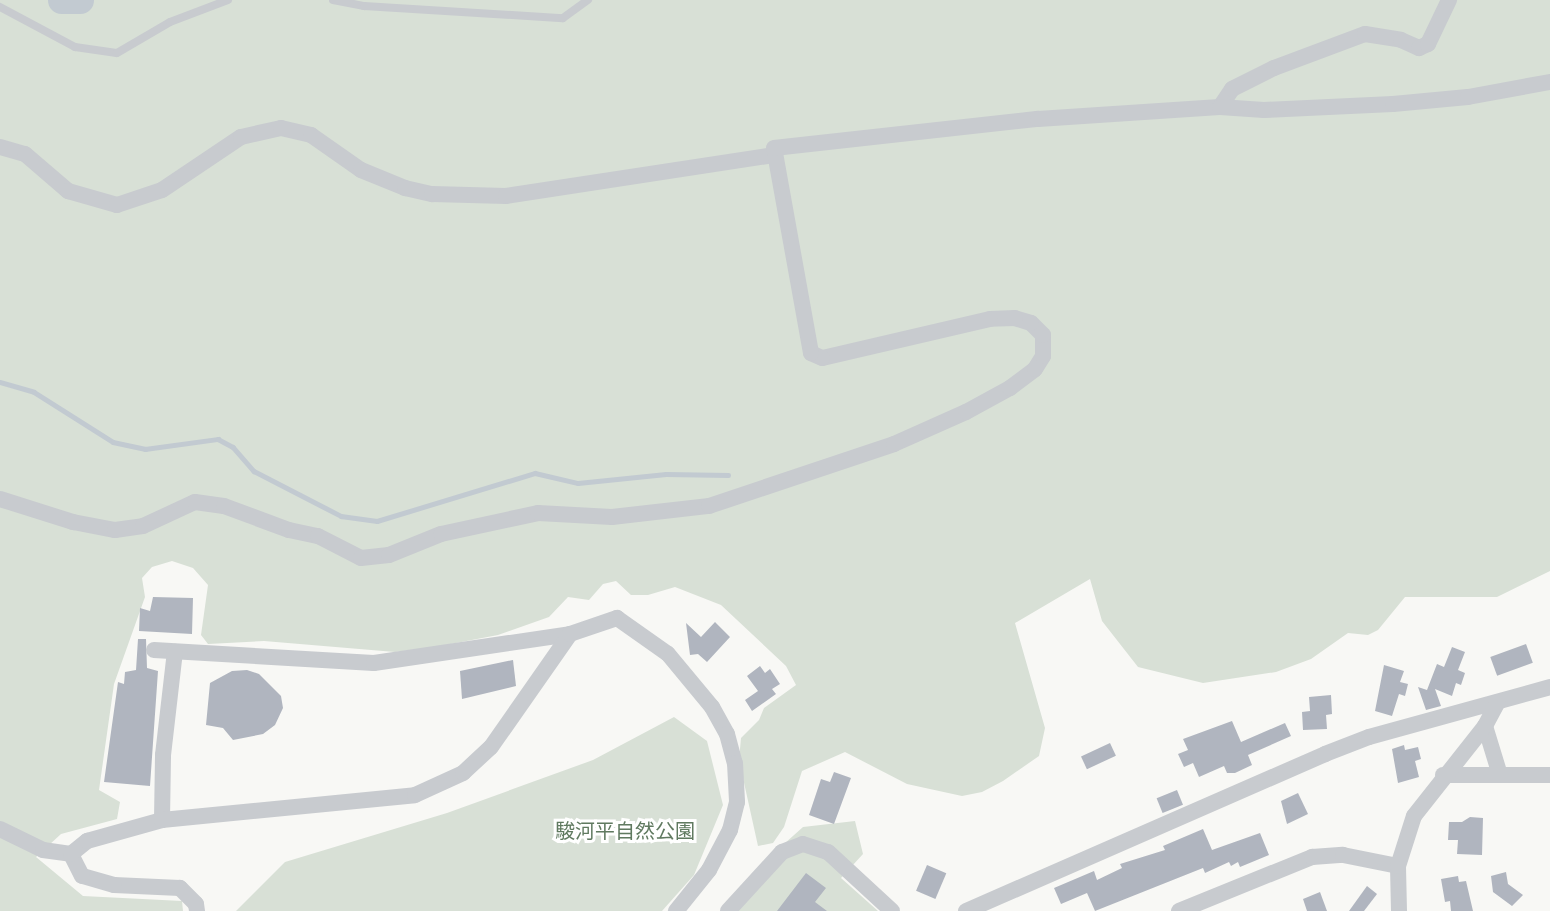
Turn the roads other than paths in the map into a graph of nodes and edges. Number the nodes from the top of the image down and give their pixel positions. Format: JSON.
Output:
{"nodes":[{"id":1,"x":228,"y":0,"type":"edge"},
{"id":2,"x":333,"y":0,"type":"edge"},
{"id":3,"x":588,"y":0,"type":"edge"},
{"id":4,"x":1449,"y":0,"type":"edge"},
{"id":5,"x":0,"y":7,"type":"edge"},
{"id":6,"x":1550,"y":82,"type":"edge"},
{"id":7,"x":1220,"y":107,"type":"junction"},
{"id":8,"x":0,"y":147,"type":"edge"},
{"id":9,"x":775,"y":155,"type":"junction"},
{"id":10,"x":0,"y":499,"type":"edge"},
{"id":11,"x":570,"y":634,"type":"junction"},
{"id":12,"x":154,"y":650,"type":"dead end"},
{"id":13,"x":174,"y":652,"type":"junction"},
{"id":14,"x":1550,"y":687,"type":"edge"},
{"id":15,"x":1498,"y":702,"type":"junction"},
{"id":16,"x":1485,"y":726,"type":"junction"},
{"id":17,"x":1443,"y":775,"type":"junction"},
{"id":18,"x":1500,"y":775,"type":"junction"},
{"id":19,"x":1550,"y":775,"type":"edge"},
{"id":20,"x":162,"y":820,"type":"junction"},
{"id":21,"x":0,"y":829,"type":"edge"},
{"id":22,"x":71,"y":854,"type":"junction"},
{"id":23,"x":1398,"y":866,"type":"junction"},
{"id":24,"x":197,"y":911,"type":"edge"},
{"id":25,"x":676,"y":911,"type":"edge"},
{"id":26,"x":728,"y":911,"type":"edge"},
{"id":27,"x":892,"y":911,"type":"edge"},
{"id":28,"x":966,"y":911,"type":"edge"},
{"id":29,"x":1179,"y":911,"type":"edge"},
{"id":30,"x":1399,"y":911,"type":"edge"}],
"edges":[{"from":1,"to":5,"type":"lane"},
{"from":2,"to":3,"type":"lane"},
{"from":4,"to":7,"type":"street"},
{"from":6,"to":7,"type":"street"},
{"from":7,"to":9,"type":"street"},
{"from":8,"to":9,"type":"street"},
{"from":9,"to":10,"type":"street"},
{"from":11,"to":13,"type":"street"},
{"from":11,"to":20,"type":"street"},
{"from":11,"to":25,"type":"street"},
{"from":12,"to":13,"type":"street"},
{"from":13,"to":20,"type":"street"},
{"from":14,"to":15,"type":"street"},
{"from":15,"to":16,"type":"street"},
{"from":15,"to":28,"type":"street"},
{"from":16,"to":17,"type":"street"},
{"from":16,"to":18,"type":"street"},
{"from":17,"to":18,"type":"street"},
{"from":17,"to":23,"type":"street"},
{"from":18,"to":19,"type":"street"},
{"from":20,"to":22,"type":"street"},
{"from":21,"to":22,"type":"street"},
{"from":22,"to":24,"type":"street"},
{"from":23,"to":29,"type":"street"},
{"from":23,"to":30,"type":"street"},
{"from":26,"to":27,"type":"street"}]}
